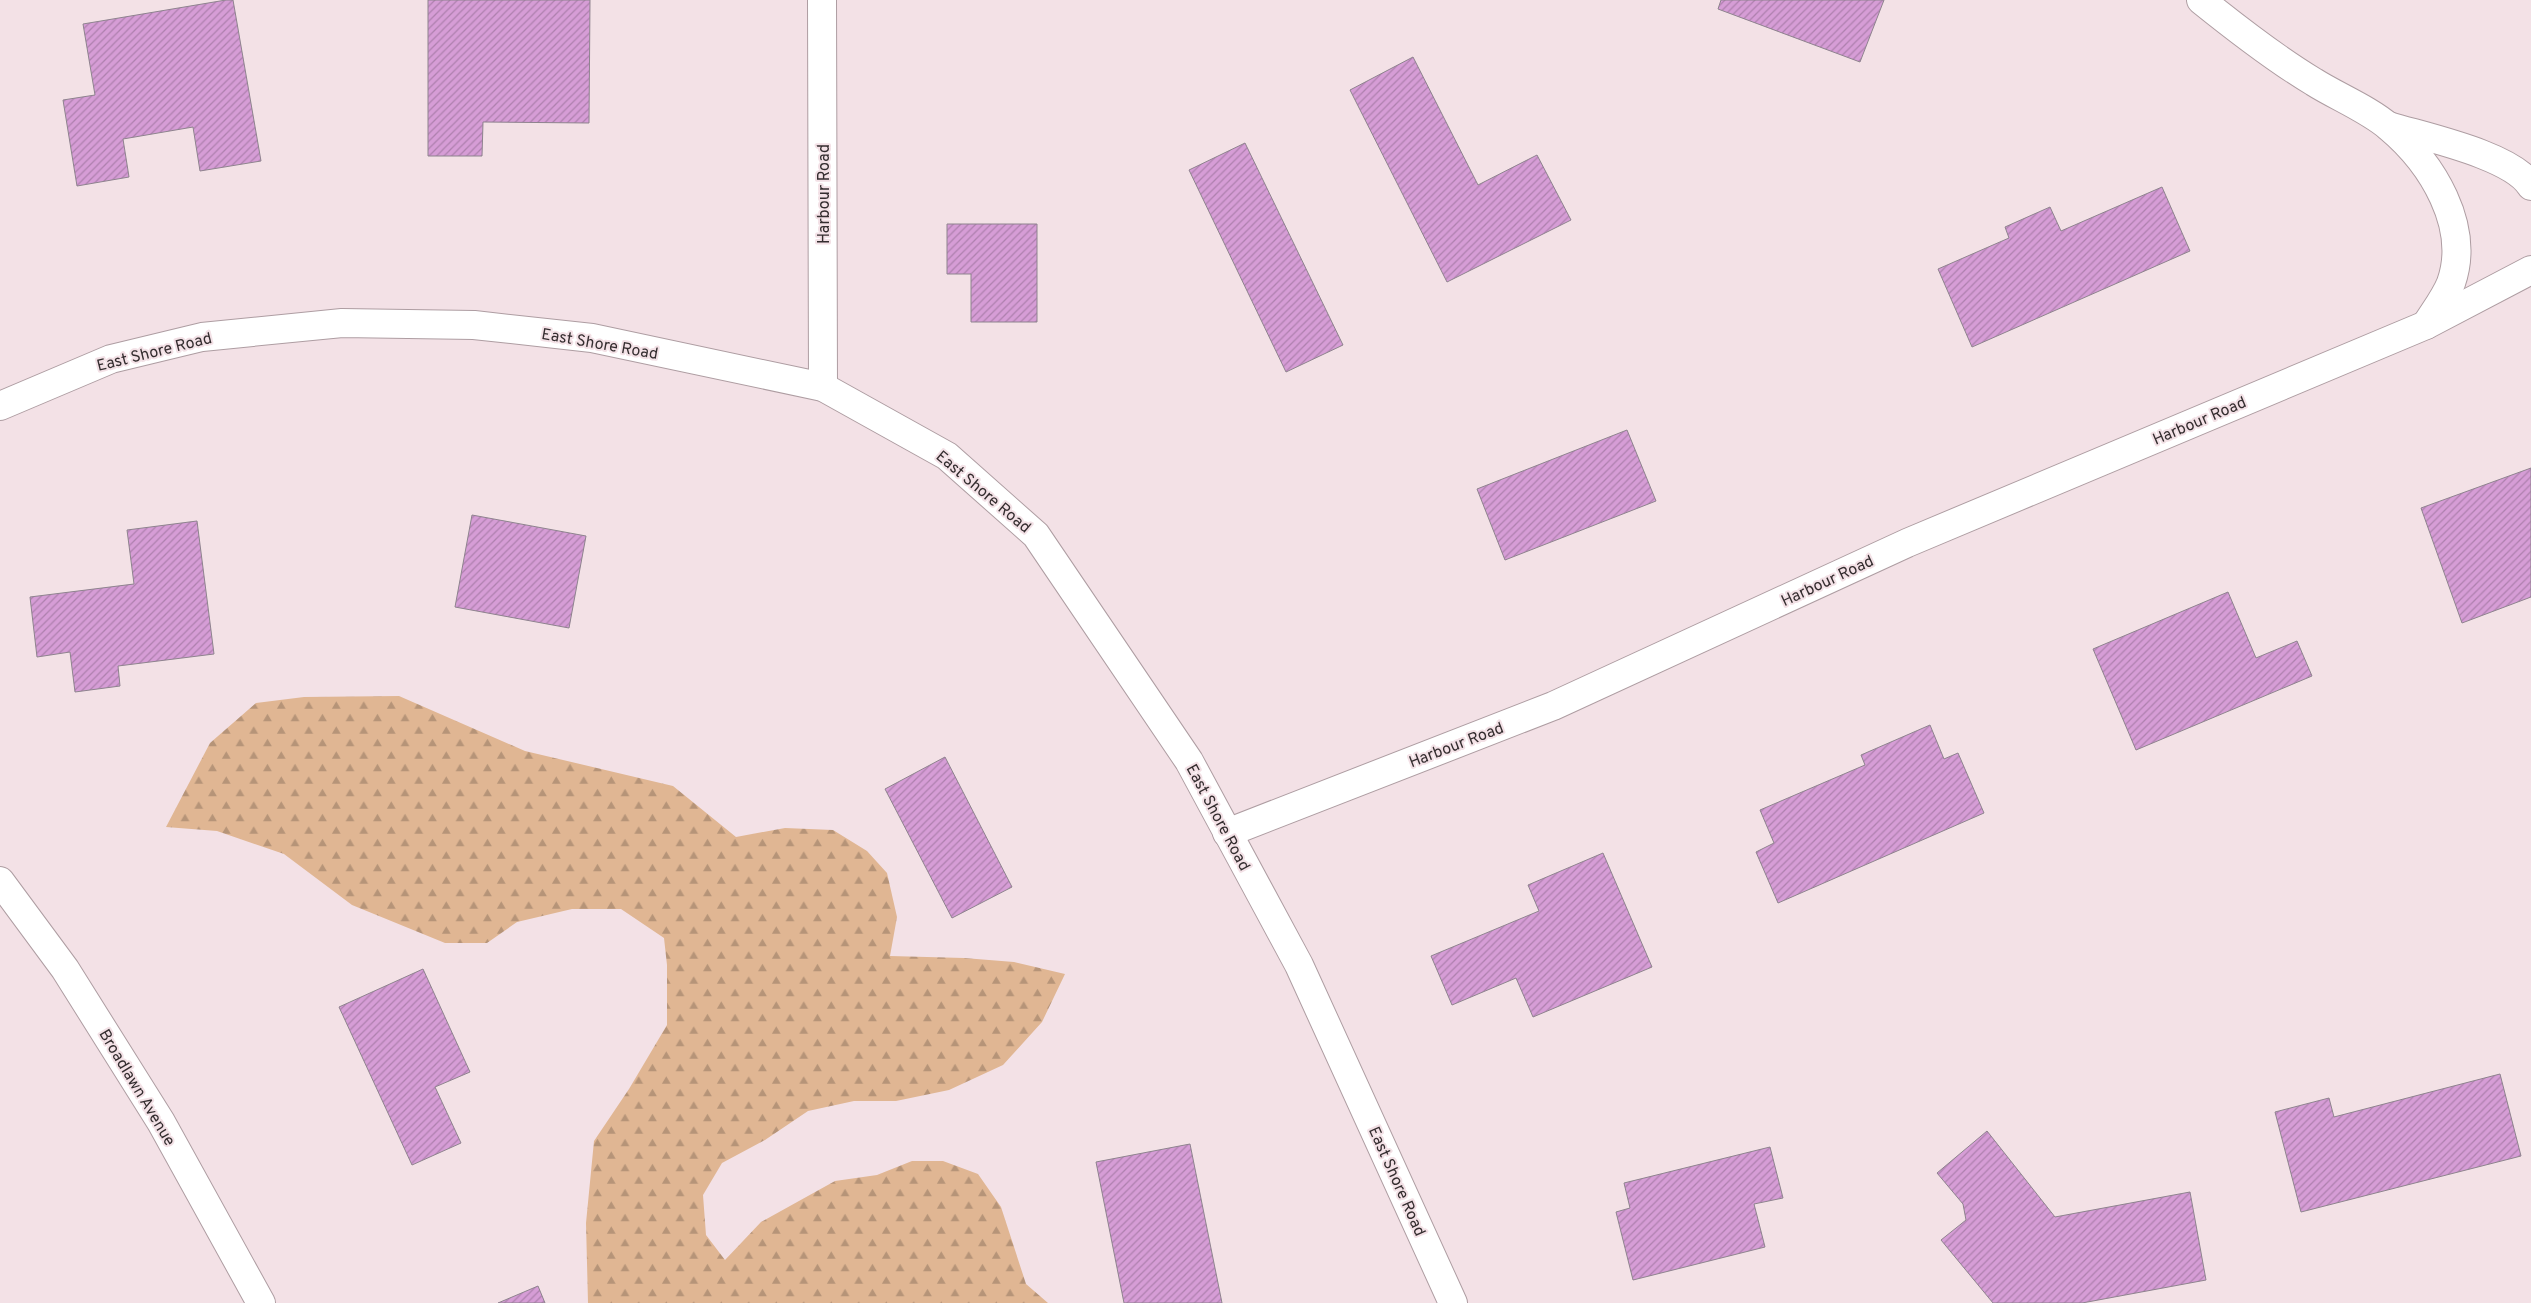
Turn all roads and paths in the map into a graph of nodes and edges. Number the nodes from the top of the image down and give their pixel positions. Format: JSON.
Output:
{"nodes":[{"id":1,"x":822,"y":0,"type":"edge"},
{"id":2,"x":2200,"y":0,"type":"edge"},
{"id":3,"x":2389,"y":126,"type":"junction"},
{"id":4,"x":2531,"y":186,"type":"edge"},
{"id":5,"x":2531,"y":270,"type":"edge"},
{"id":6,"x":2426,"y":325,"type":"junction"},
{"id":7,"x":823,"y":387,"type":"junction"},
{"id":8,"x":0,"y":406,"type":"edge"},
{"id":9,"x":1227,"y":833,"type":"junction"},
{"id":10,"x":0,"y":881,"type":"edge"},
{"id":11,"x":261,"y":1303,"type":"edge"},
{"id":12,"x":1453,"y":1303,"type":"edge"}],
"edges":[{"from":1,"to":7,"type":"street","name":"Harbour Road"},
{"from":2,"to":3,"type":"street"},
{"from":3,"to":4,"type":"street"},
{"from":3,"to":6,"type":"street"},
{"from":5,"to":6,"type":"street","name":"Harbour Road"},
{"from":6,"to":9,"type":"street","name":"Harbour Road"},
{"from":7,"to":8,"type":"street","name":"East Shore Road"},
{"from":7,"to":9,"type":"street","name":"East Shore Road"},
{"from":9,"to":12,"type":"street","name":"East Shore Road"},
{"from":10,"to":11,"type":"street","name":"Broadlawn Avenue"}]}
